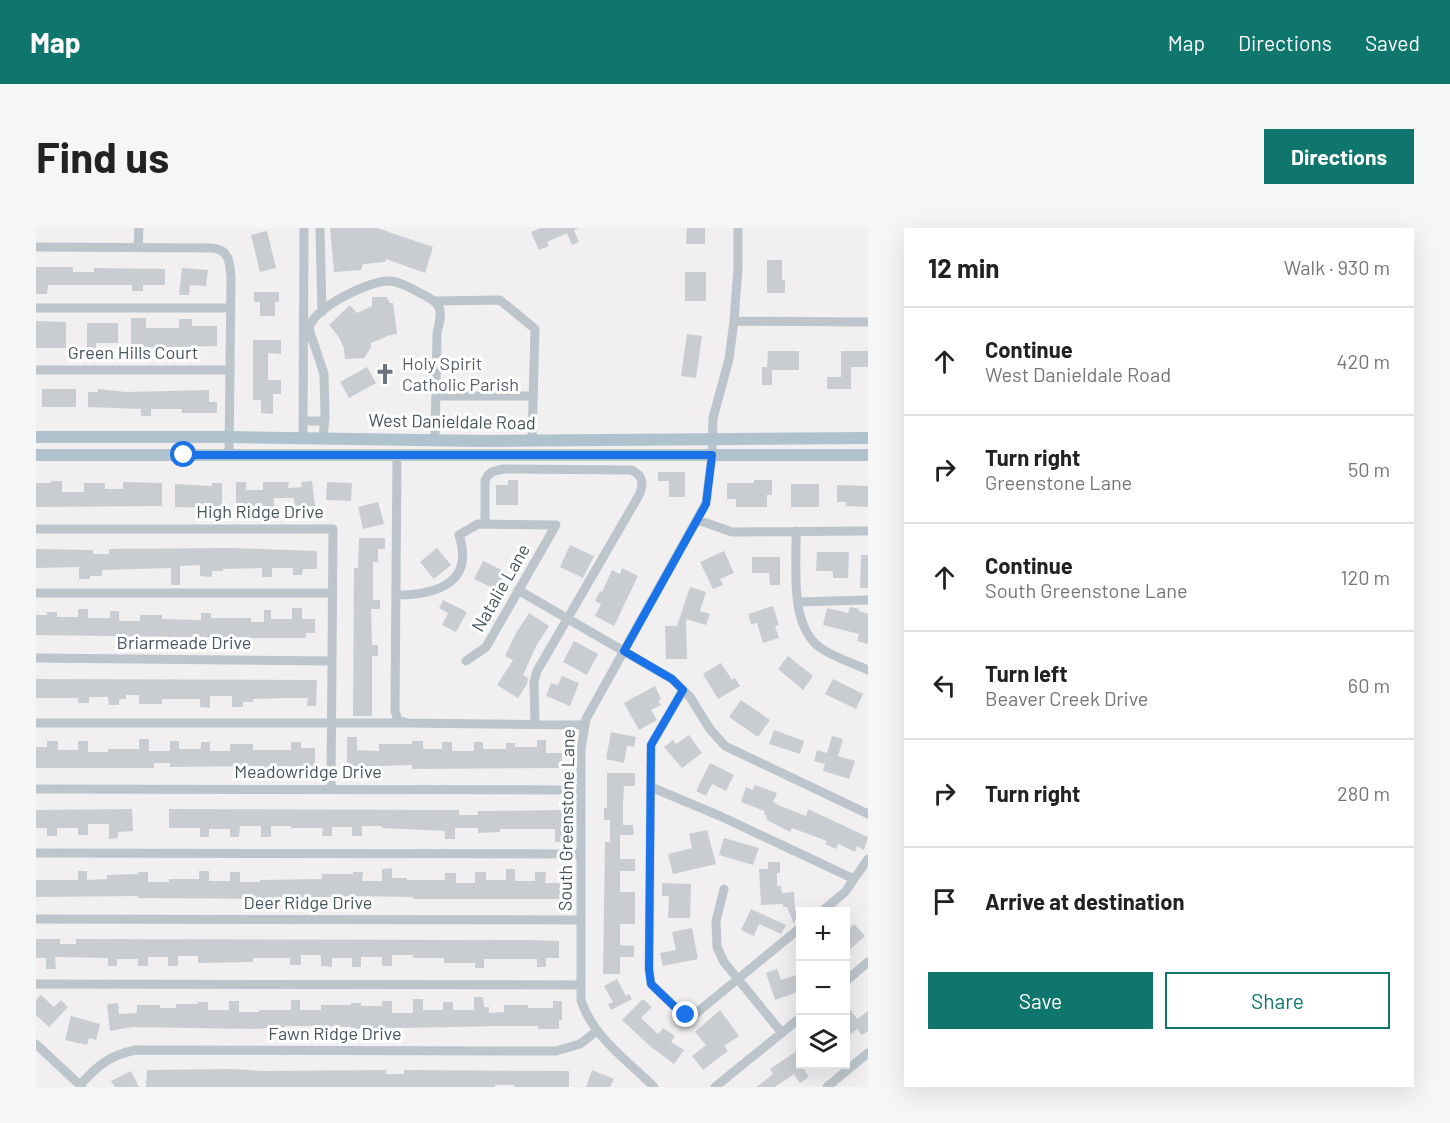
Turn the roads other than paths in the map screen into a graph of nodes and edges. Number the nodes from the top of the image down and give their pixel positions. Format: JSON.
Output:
{"nodes":[{"id":1,"x":139,"y":228,"type":"edge"},
{"id":2,"x":304,"y":228,"type":"edge"},
{"id":3,"x":320,"y":228,"type":"edge"},
{"id":4,"x":738,"y":228,"type":"edge"},
{"id":5,"x":36,"y":247,"type":"edge"},
{"id":6,"x":138,"y":247,"type":"junction"},
{"id":7,"x":436,"y":301,"type":"junction"},
{"id":8,"x":36,"y":308,"type":"edge"},
{"id":9,"x":231,"y":309,"type":"junction"},
{"id":10,"x":322,"y":312,"type":"junction"},
{"id":11,"x":734,"y":321,"type":"junction"},
{"id":12,"x":868,"y":322,"type":"edge"},
{"id":13,"x":306,"y":330,"type":"junction"},
{"id":14,"x":36,"y":370,"type":"edge"},
{"id":15,"x":230,"y":370,"type":"junction"},
{"id":16,"x":436,"y":396,"type":"junction"},
{"id":17,"x":532,"y":396,"type":"junction"},
{"id":18,"x":303,"y":421,"type":"junction"},
{"id":19,"x":325,"y":421,"type":"junction"},
{"id":20,"x":36,"y":437,"type":"edge"},
{"id":21,"x":229,"y":437,"type":"junction"},
{"id":22,"x":303,"y":438,"type":"junction"},
{"id":23,"x":323,"y":438,"type":"junction"},
{"id":24,"x":868,"y":438,"type":"edge"},
{"id":25,"x":712,"y":439,"type":"junction"},
{"id":26,"x":430,"y":440,"type":"junction"},
{"id":27,"x":532,"y":441,"type":"junction"},
{"id":28,"x":36,"y":455,"type":"edge"},
{"id":29,"x":229,"y":455,"type":"junction"},
{"id":30,"x":322,"y":455,"type":"junction"},
{"id":31,"x":397,"y":455,"type":"junction"},
{"id":32,"x":425,"y":455,"type":"junction"},
{"id":33,"x":532,"y":455,"type":"junction"},
{"id":34,"x":712,"y":455,"type":"junction"},
{"id":35,"x":868,"y":455,"type":"edge"},
{"id":36,"x":698,"y":520,"type":"junction"},
{"id":37,"x":485,"y":525,"type":"junction"},
{"id":38,"x":36,"y":529,"type":"edge"},
{"id":39,"x":796,"y":531,"type":"junction"},
{"id":40,"x":868,"y":531,"type":"edge"},
{"id":41,"x":519,"y":590,"type":"junction"},
{"id":42,"x":36,"y":593,"type":"edge"},
{"id":43,"x":332,"y":593,"type":"junction"},
{"id":44,"x":396,"y":595,"type":"junction"},
{"id":45,"x":868,"y":600,"type":"edge"},
{"id":46,"x":798,"y":602,"type":"junction"},
{"id":47,"x":568,"y":619,"type":"junction"},
{"id":48,"x":624,"y":651,"type":"junction"},
{"id":49,"x":36,"y":658,"type":"edge"},
{"id":50,"x":331,"y":661,"type":"junction"},
{"id":51,"x":466,"y":661,"type":"dead end"},
{"id":52,"x":868,"y":670,"type":"edge"},
{"id":53,"x":683,"y":690,"type":"junction"},
{"id":54,"x":36,"y":723,"type":"edge"},
{"id":55,"x":407,"y":723,"type":"junction"},
{"id":56,"x":331,"y":724,"type":"junction"},
{"id":57,"x":535,"y":724,"type":"junction"},
{"id":58,"x":585,"y":725,"type":"junction"},
{"id":59,"x":651,"y":787,"type":"junction"},
{"id":60,"x":36,"y":789,"type":"edge"},
{"id":61,"x":331,"y":789,"type":"junction"},
{"id":62,"x":581,"y":790,"type":"junction"},
{"id":63,"x":868,"y":814,"type":"edge"},
{"id":64,"x":36,"y":853,"type":"edge"},
{"id":65,"x":581,"y":854,"type":"junction"},
{"id":66,"x":868,"y":859,"type":"edge"},
{"id":67,"x":854,"y":879,"type":"junction"},
{"id":68,"x":724,"y":890,"type":"dead end"},
{"id":69,"x":827,"y":907,"type":"edge"},
{"id":70,"x":36,"y":919,"type":"edge"},
{"id":71,"x":580,"y":920,"type":"junction"},
{"id":72,"x":796,"y":932,"type":"edge"},
{"id":73,"x":868,"y":962,"type":"edge"},
{"id":74,"x":850,"y":978,"type":"edge"},
{"id":75,"x":738,"y":979,"type":"junction"},
{"id":76,"x":36,"y":984,"type":"edge"},
{"id":77,"x":581,"y":985,"type":"junction"},
{"id":78,"x":796,"y":1022,"type":"edge"},
{"id":79,"x":597,"y":1031,"type":"junction"},
{"id":80,"x":782,"y":1033,"type":"junction"},
{"id":81,"x":36,"y":1044,"type":"edge"},
{"id":82,"x":868,"y":1053,"type":"edge"},
{"id":83,"x":81,"y":1086,"type":"edge"},
{"id":84,"x":654,"y":1087,"type":"edge"},
{"id":85,"x":715,"y":1087,"type":"edge"},
{"id":86,"x":827,"y":1087,"type":"edge"}],
"edges":[{"from":1,"to":6,"type":"street"},
{"from":2,"to":13,"type":"street"},
{"from":3,"to":10,"type":"street"},
{"from":4,"to":11,"type":"street"},
{"from":5,"to":6,"type":"street"},
{"from":6,"to":9,"type":"street"},
{"from":7,"to":10,"type":"street"},
{"from":7,"to":16,"type":"street"},
{"from":7,"to":17,"type":"street"},
{"from":8,"to":9,"type":"street"},
{"from":9,"to":15,"type":"street"},
{"from":10,"to":13,"type":"street"},
{"from":11,"to":12,"type":"street"},
{"from":11,"to":25,"type":"street"},
{"from":13,"to":18,"type":"street"},
{"from":13,"to":19,"type":"street"},
{"from":14,"to":15,"type":"street","name":"Green Hills Court"},
{"from":15,"to":21,"type":"street"},
{"from":16,"to":17,"type":"street"},
{"from":16,"to":26,"type":"street"},
{"from":17,"to":27,"type":"street"},
{"from":18,"to":19,"type":"street"},
{"from":18,"to":22,"type":"street"},
{"from":19,"to":23,"type":"street"},
{"from":20,"to":21,"type":"main road","name":"West Danieldale Road"},
{"from":21,"to":22,"type":"main road","name":"West Danieldale Road"},
{"from":21,"to":29,"type":"street"},
{"from":22,"to":23,"type":"main road","name":"West Danieldale Road"},
{"from":23,"to":26,"type":"main road","name":"West Danieldale Road"},
{"from":23,"to":30,"type":"main road"},
{"from":24,"to":25,"type":"main road","name":"West Danieldale Road"},
{"from":25,"to":27,"type":"main road","name":"West Danieldale Road"},
{"from":25,"to":34,"type":"street","name":"South Greenstone Lane"},
{"from":26,"to":27,"type":"main road","name":"West Danieldale Road"},
{"from":26,"to":32,"type":"main road"},
{"from":27,"to":33,"type":"main road"},
{"from":28,"to":29,"type":"main road","name":"West Danieldale Road"},
{"from":29,"to":30,"type":"main road","name":"West Danieldale Road"},
{"from":30,"to":31,"type":"main road","name":"West Danieldale Road"},
{"from":31,"to":32,"type":"main road","name":"West Danieldale Road"},
{"from":31,"to":44,"type":"street"},
{"from":32,"to":33,"type":"main road","name":"West Danieldale Road"},
{"from":33,"to":34,"type":"main road","name":"West Danieldale Road"},
{"from":34,"to":35,"type":"main road","name":"West Danieldale Road"},
{"from":34,"to":36,"type":"street","name":"South Greenstone Lane"},
{"from":36,"to":39,"type":"street"},
{"from":36,"to":48,"type":"street","name":"South Greenstone Lane"},
{"from":37,"to":41,"type":"street","name":"Natalie Lane"},
{"from":37,"to":44,"type":"street"},
{"from":37,"to":47,"type":"street"},
{"from":38,"to":43,"type":"street","name":"High Ridge Drive"},
{"from":39,"to":40,"type":"street"},
{"from":39,"to":46,"type":"street"},
{"from":41,"to":47,"type":"street"},
{"from":41,"to":51,"type":"street","name":"Natalie Lane"},
{"from":42,"to":43,"type":"street"},
{"from":43,"to":50,"type":"street","name":"High Ridge Drive"},
{"from":44,"to":55,"type":"street"},
{"from":45,"to":46,"type":"street"},
{"from":46,"to":52,"type":"street"},
{"from":47,"to":48,"type":"street"},
{"from":47,"to":57,"type":"street"},
{"from":48,"to":53,"type":"street"},
{"from":48,"to":58,"type":"street","name":"South Greenstone Lane"},
{"from":49,"to":50,"type":"street","name":"Briarmeade Drive"},
{"from":50,"to":56,"type":"street","name":"High Ridge Drive"},
{"from":53,"to":59,"type":"street"},
{"from":53,"to":63,"type":"street"},
{"from":54,"to":56,"type":"street"},
{"from":55,"to":56,"type":"street"},
{"from":55,"to":57,"type":"street"},
{"from":56,"to":61,"type":"street","name":"High Ridge Drive"},
{"from":57,"to":58,"type":"street"},
{"from":58,"to":62,"type":"street","name":"South Greenstone Lane"},
{"from":59,"to":67,"type":"street"},
{"from":59,"to":75,"type":"street"},
{"from":60,"to":61,"type":"street","name":"Meadowridge Drive"},
{"from":61,"to":62,"type":"street","name":"Meadowridge Drive"},
{"from":62,"to":65,"type":"street","name":"South Greenstone Lane"},
{"from":64,"to":65,"type":"street"},
{"from":65,"to":71,"type":"street","name":"South Greenstone Lane"},
{"from":66,"to":67,"type":"street"},
{"from":67,"to":69,"type":"street"},
{"from":68,"to":75,"type":"street"},
{"from":70,"to":71,"type":"street","name":"Deer Ridge Drive"},
{"from":71,"to":77,"type":"street","name":"South Greenstone Lane"},
{"from":72,"to":75,"type":"street"},
{"from":73,"to":74,"type":"street"},
{"from":75,"to":80,"type":"street"},
{"from":76,"to":77,"type":"street"},
{"from":77,"to":79,"type":"street","name":"South Greenstone Lane"},
{"from":78,"to":80,"type":"street"},
{"from":79,"to":83,"type":"street","name":"Fawn Ridge Drive"},
{"from":79,"to":84,"type":"street","name":"South Greenstone Lane"},
{"from":80,"to":85,"type":"street"},
{"from":81,"to":83,"type":"street"},
{"from":82,"to":86,"type":"street"}]}
